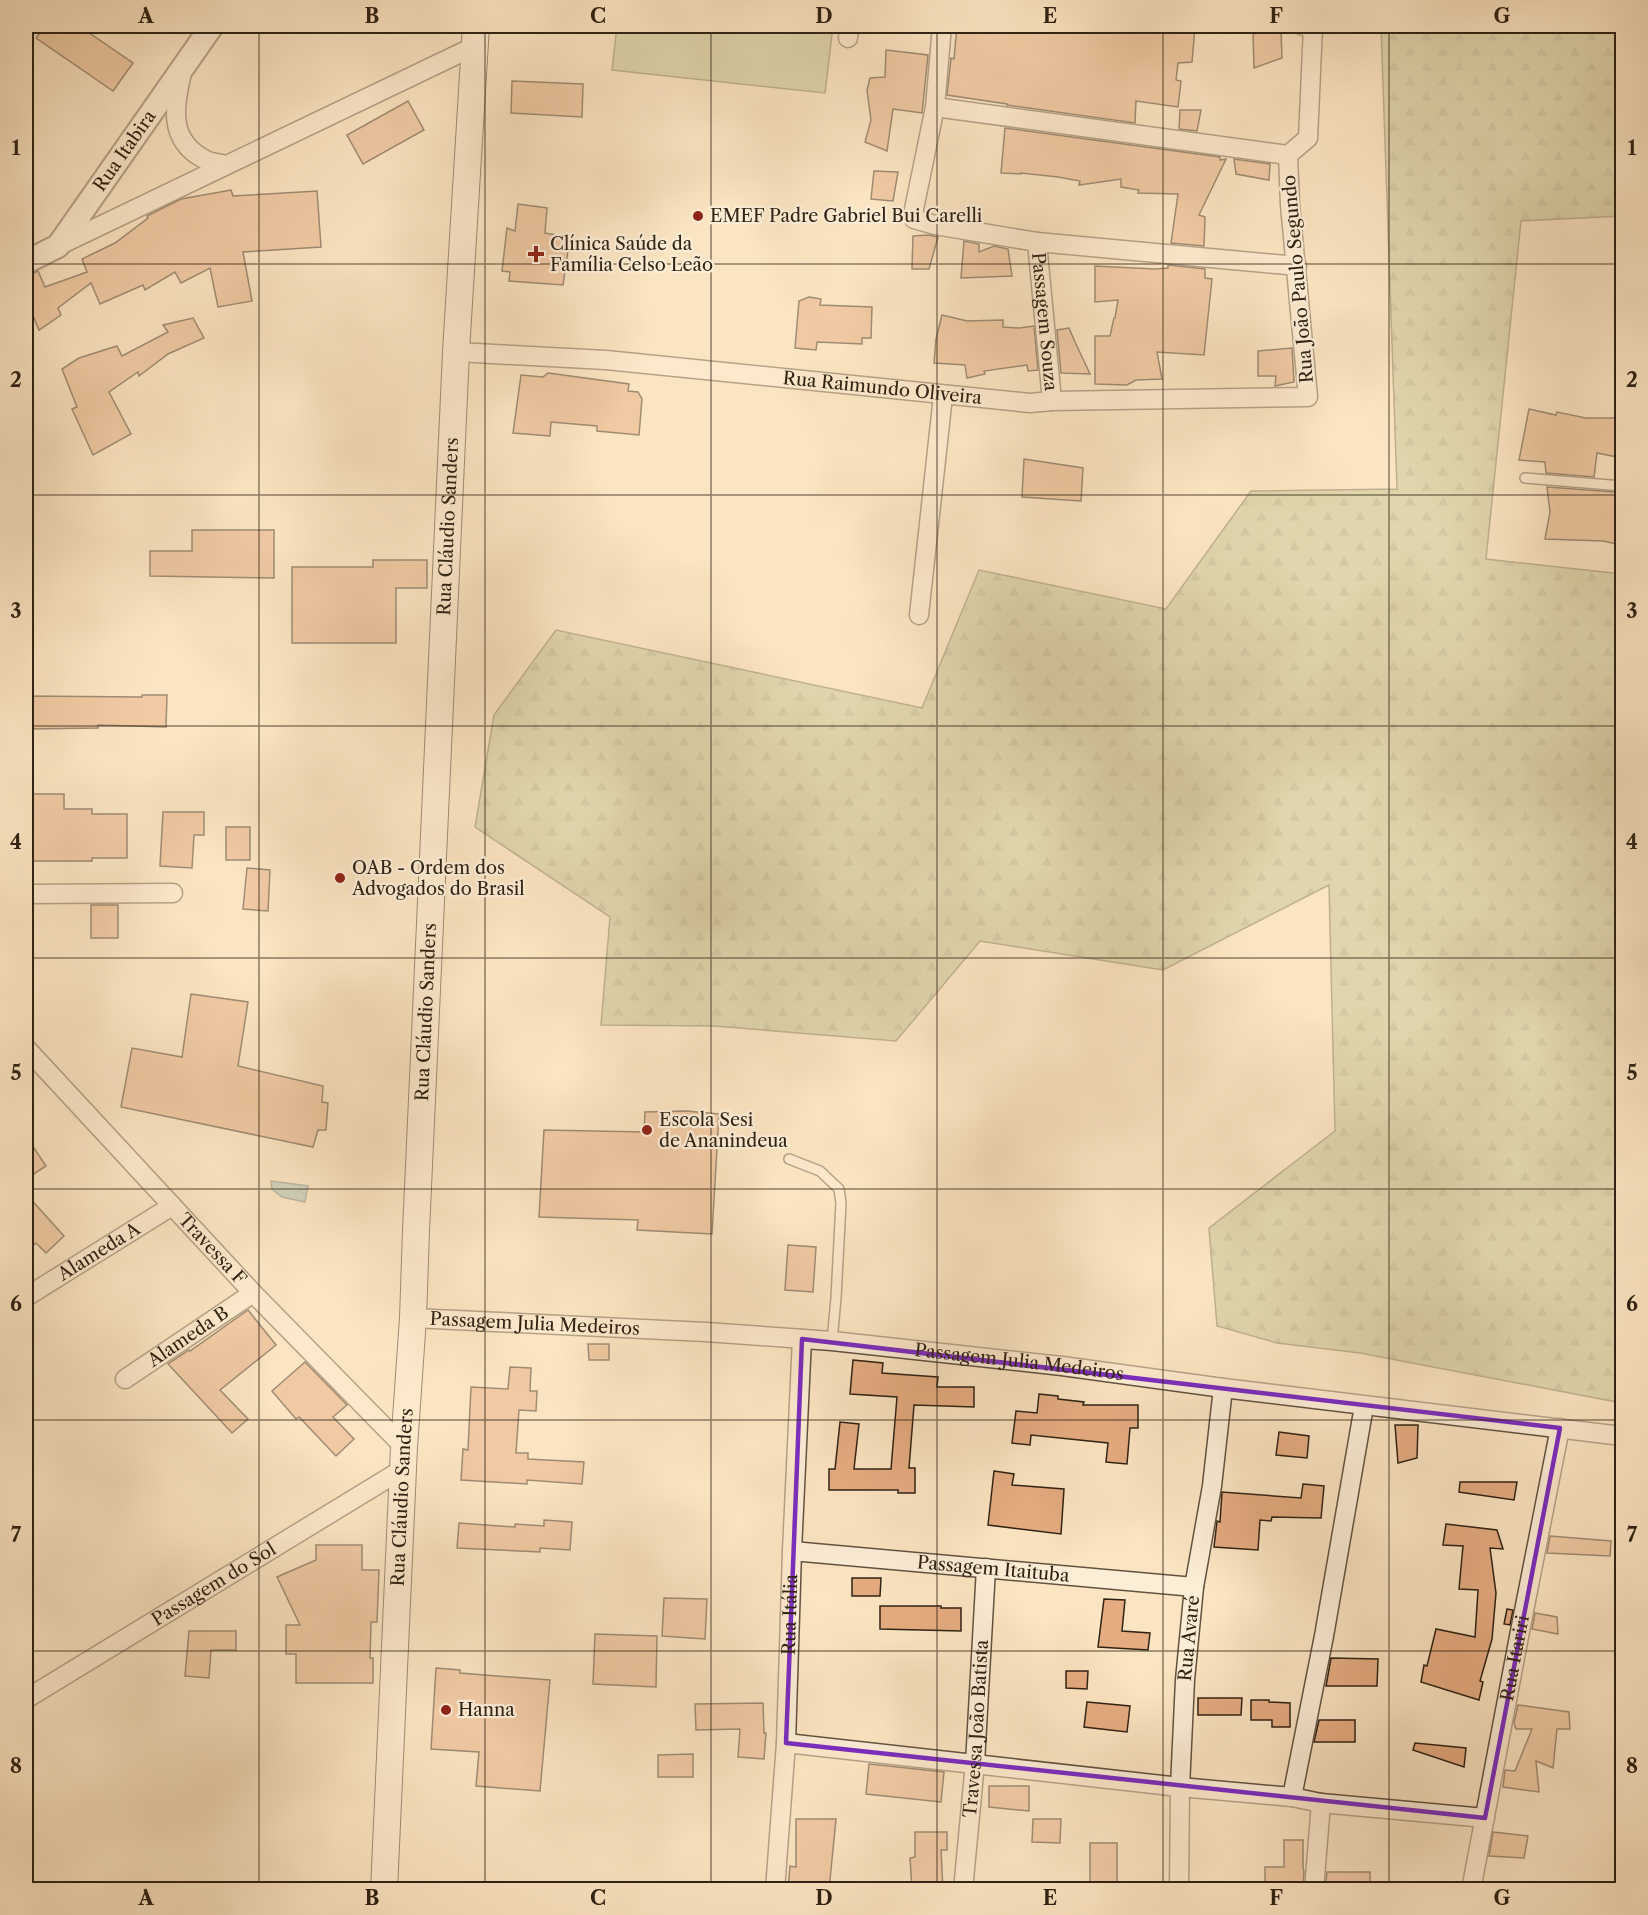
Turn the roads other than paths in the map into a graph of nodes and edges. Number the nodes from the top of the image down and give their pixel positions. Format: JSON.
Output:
{"nodes":[{"id":1,"x":212,"y":26,"type":"edge"},
{"id":2,"x":942,"y":26,"type":"edge"},
{"id":3,"x":1308,"y":26,"type":"edge"},
{"id":4,"x":476,"y":36,"type":"edge"},
{"id":5,"x":184,"y":65,"type":"junction"},
{"id":6,"x":935,"y":107,"type":"junction"},
{"id":7,"x":1288,"y":154,"type":"junction"},
{"id":8,"x":226,"y":165,"type":"junction"},
{"id":9,"x":1037,"y":242,"type":"junction"},
{"id":10,"x":58,"y":246,"type":"junction"},
{"id":11,"x":26,"y":262,"type":"edge"},
{"id":12,"x":1297,"y":266,"type":"junction"},
{"id":13,"x":456,"y":352,"type":"junction"},
{"id":14,"x":943,"y":396,"type":"junction"},
{"id":15,"x":1308,"y":397,"type":"joint"},
{"id":16,"x":1052,"y":401,"type":"junction"},
{"id":17,"x":1525,"y":478,"type":"dead end"},
{"id":18,"x":1623,"y":486,"type":"edge"},
{"id":19,"x":919,"y":615,"type":"dead end"},
{"id":20,"x":172,"y":893,"type":"dead end"},
{"id":21,"x":26,"y":894,"type":"edge"},
{"id":22,"x":26,"y":1048,"type":"edge"},
{"id":23,"x":789,"y":1159,"type":"dead end"},
{"id":24,"x":172,"y":1206,"type":"junction"},
{"id":25,"x":253,"y":1293,"type":"junction"},
{"id":26,"x":26,"y":1298,"type":"edge"},
{"id":27,"x":413,"y":1318,"type":"junction"},
{"id":28,"x":802,"y":1339,"type":"junction"},
{"id":29,"x":832,"y":1341,"type":"junction"},
{"id":30,"x":125,"y":1379,"type":"dead end"},
{"id":31,"x":1223,"y":1388,"type":"junction"},
{"id":32,"x":1364,"y":1406,"type":"junction"},
{"id":33,"x":1560,"y":1428,"type":"junction"},
{"id":34,"x":1623,"y":1436,"type":"edge"},
{"id":35,"x":404,"y":1458,"type":"junction"},
{"id":36,"x":792,"y":1551,"type":"junction"},
{"id":37,"x":986,"y":1568,"type":"junction"},
{"id":38,"x":1194,"y":1587,"type":"junction"},
{"id":39,"x":26,"y":1698,"type":"edge"},
{"id":40,"x":786,"y":1743,"type":"junction"},
{"id":41,"x":975,"y":1763,"type":"junction"},
{"id":42,"x":1180,"y":1787,"type":"junction"},
{"id":43,"x":1292,"y":1797,"type":"junction"},
{"id":44,"x":1321,"y":1803,"type":"junction"},
{"id":45,"x":1485,"y":1818,"type":"junction"},
{"id":46,"x":384,"y":1890,"type":"edge"},
{"id":47,"x":775,"y":1890,"type":"edge"},
{"id":48,"x":963,"y":1890,"type":"edge"},
{"id":49,"x":1179,"y":1890,"type":"edge"},
{"id":50,"x":1314,"y":1890,"type":"edge"},
{"id":51,"x":1471,"y":1890,"type":"edge"}],
"edges":[{"from":1,"to":5,"type":"street","name":"Rua Itabira"},
{"from":2,"to":6,"type":"street"},
{"from":3,"to":7,"type":"street","name":"Rua João Paulo Segundo"},
{"from":4,"to":8,"type":"street"},
{"from":4,"to":13,"type":"main road","name":"Rua Cláudio Sanders"},
{"from":5,"to":8,"type":"street"},
{"from":5,"to":10,"type":"street","name":"Rua Itabira"},
{"from":6,"to":7,"type":"street"},
{"from":6,"to":9,"type":"street"},
{"from":7,"to":12,"type":"street","name":"Rua João Paulo Segundo"},
{"from":8,"to":10,"type":"street"},
{"from":9,"to":12,"type":"street"},
{"from":9,"to":16,"type":"street","name":"Passagem Souza"},
{"from":10,"to":11,"type":"street","name":"Rua Itabira"},
{"from":12,"to":15,"type":"street","name":"Rua João Paulo Segundo"},
{"from":13,"to":14,"type":"street","name":"Rua Raimundo Oliveira"},
{"from":13,"to":27,"type":"main road","name":"Rua Cláudio Sanders"},
{"from":14,"to":16,"type":"street","name":"Rua Raimundo Oliveira"},
{"from":14,"to":19,"type":"street"},
{"from":15,"to":16,"type":"street","name":"Rua Raimundo Oliveira"},
{"from":17,"to":18,"type":"lane"},
{"from":20,"to":21,"type":"street"},
{"from":22,"to":24,"type":"street","name":"Travessa F"},
{"from":23,"to":29,"type":"lane"},
{"from":24,"to":25,"type":"street","name":"Travessa F"},
{"from":24,"to":26,"type":"street","name":"Alameda A"},
{"from":25,"to":30,"type":"street","name":"Alameda B"},
{"from":25,"to":35,"type":"street","name":"Travessa F"},
{"from":27,"to":28,"type":"street","name":"Passagem Julia Medeiros"},
{"from":27,"to":35,"type":"main road","name":"Rua Cláudio Sanders"},
{"from":28,"to":29,"type":"street","name":"Passagem Julia Medeiros"},
{"from":28,"to":36,"type":"street","name":"Rua Itália"},
{"from":29,"to":31,"type":"street","name":"Passagem Julia Medeiros"},
{"from":31,"to":32,"type":"street","name":"Passagem Julia Medeiros"},
{"from":31,"to":38,"type":"street","name":"Rua Avaré"},
{"from":32,"to":33,"type":"street","name":"Passagem Julia Medeiros"},
{"from":32,"to":43,"type":"street"},
{"from":33,"to":34,"type":"street","name":"Passagem Julia Medeiros"},
{"from":33,"to":45,"type":"street","name":"Rua Itariri"},
{"from":35,"to":39,"type":"street","name":"Passagem do Sol"},
{"from":35,"to":46,"type":"main road","name":"Rua Cláudio Sanders"},
{"from":36,"to":37,"type":"street","name":"Passagem Itaituba"},
{"from":36,"to":40,"type":"street","name":"Rua Itália"},
{"from":37,"to":38,"type":"street","name":"Passagem Itaituba"},
{"from":37,"to":41,"type":"street","name":"Travessa João Batista"},
{"from":38,"to":42,"type":"street","name":"Rua Avaré"},
{"from":40,"to":41,"type":"street"},
{"from":40,"to":47,"type":"street","name":"Rua Itália"},
{"from":41,"to":42,"type":"street"},
{"from":41,"to":48,"type":"street","name":"Travessa João Batista"},
{"from":42,"to":43,"type":"street"},
{"from":42,"to":49,"type":"street","name":"Rua Avaré"},
{"from":43,"to":44,"type":"street"},
{"from":44,"to":45,"type":"street"},
{"from":44,"to":50,"type":"street"},
{"from":45,"to":51,"type":"street","name":"Rua Itariri"}]}
